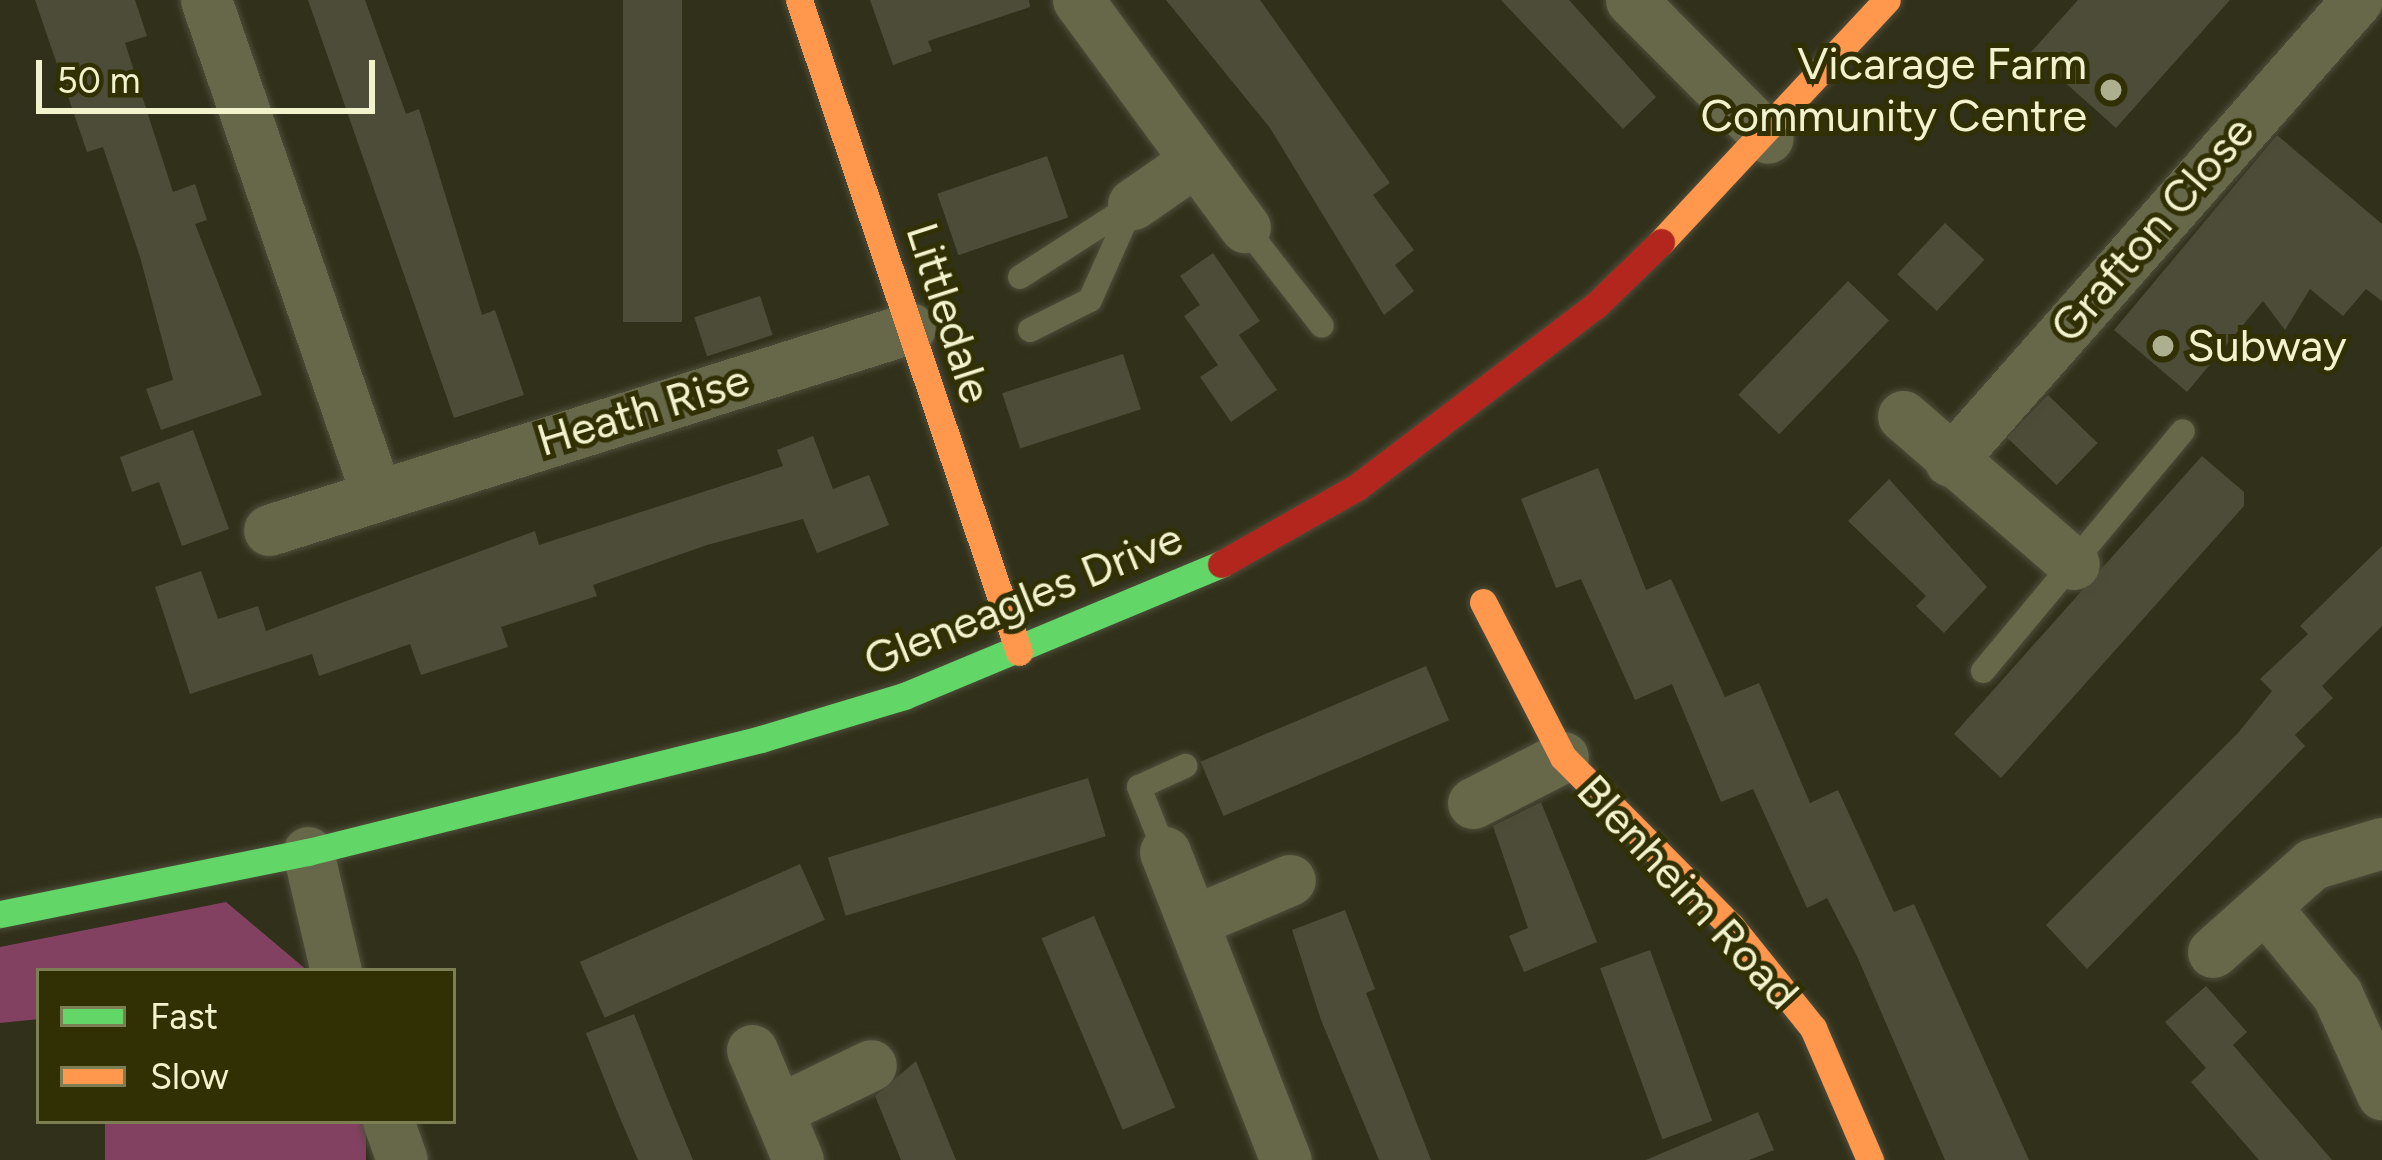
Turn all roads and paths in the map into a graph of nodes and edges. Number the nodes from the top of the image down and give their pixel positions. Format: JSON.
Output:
{"nodes":[{"id":1,"x":206,"y":0,"type":"edge"},
{"id":2,"x":800,"y":0,"type":"edge"},
{"id":3,"x":1078,"y":0,"type":"edge"},
{"id":4,"x":1631,"y":0,"type":"edge"},
{"id":5,"x":1887,"y":0,"type":"edge"},
{"id":6,"x":2357,"y":0,"type":"edge"},
{"id":7,"x":1768,"y":138,"type":"junction"},
{"id":8,"x":1195,"y":161,"type":"junction"},
{"id":9,"x":1133,"y":204,"type":"junction"},
{"id":10,"x":1244,"y":226,"type":"joint"},
{"id":11,"x":1020,"y":277,"type":"dead end"},
{"id":12,"x":1322,"y":326,"type":"dead end"},
{"id":13,"x":910,"y":328,"type":"junction"},
{"id":14,"x":1030,"y":330,"type":"dead end"},
{"id":15,"x":1903,"y":416,"type":"dead end"},
{"id":16,"x":2183,"y":431,"type":"dead end"},
{"id":17,"x":1950,"y":461,"type":"junction"},
{"id":18,"x":376,"y":493,"type":"junction"},
{"id":19,"x":269,"y":530,"type":"dead end"},
{"id":20,"x":2074,"y":564,"type":"junction"},
{"id":21,"x":1484,"y":602,"type":"dead end"},
{"id":22,"x":1018,"y":652,"type":"junction"},
{"id":23,"x":1983,"y":671,"type":"dead end"},
{"id":24,"x":1562,"y":757,"type":"junction"},
{"id":25,"x":1185,"y":766,"type":"dead end"},
{"id":26,"x":1473,"y":803,"type":"dead end"},
{"id":27,"x":2382,"y":843,"type":"edge"},
{"id":28,"x":308,"y":852,"type":"junction"},
{"id":29,"x":1165,"y":852,"type":"joint"},
{"id":30,"x":1290,"y":880,"type":"dead end"},
{"id":31,"x":2266,"y":908,"type":"junction"},
{"id":32,"x":0,"y":914,"type":"edge"},
{"id":33,"x":1196,"y":920,"type":"junction"},
{"id":34,"x":2213,"y":952,"type":"dead end"},
{"id":35,"x":335,"y":968,"type":"edge"},
{"id":36,"x":752,"y":1050,"type":"dead end"},
{"id":37,"x":871,"y":1065,"type":"dead end"},
{"id":38,"x":2382,"y":1094,"type":"edge"},
{"id":39,"x":778,"y":1110,"type":"junction"},
{"id":40,"x":389,"y":1124,"type":"edge"},
{"id":41,"x":402,"y":1160,"type":"edge"},
{"id":42,"x":798,"y":1160,"type":"edge"},
{"id":43,"x":1286,"y":1160,"type":"edge"},
{"id":44,"x":1870,"y":1160,"type":"edge"}],
"edges":[{"from":1,"to":18,"type":"street"},
{"from":2,"to":13,"type":"street","name":"Littledale"},
{"from":3,"to":8,"type":"street"},
{"from":4,"to":7,"type":"street"},
{"from":5,"to":7,"type":"street","name":"Gleneagles Drive"},
{"from":6,"to":17,"type":"street","name":"Grafton Close"},
{"from":7,"to":22,"type":"street","name":"Gleneagles Drive"},
{"from":8,"to":9,"type":"street"},
{"from":8,"to":10,"type":"street"},
{"from":9,"to":11,"type":"lane"},
{"from":9,"to":14,"type":"lane"},
{"from":10,"to":12,"type":"lane"},
{"from":13,"to":18,"type":"street","name":"Heath Rise"},
{"from":13,"to":22,"type":"street","name":"Littledale"},
{"from":15,"to":17,"type":"street"},
{"from":16,"to":20,"type":"lane"},
{"from":17,"to":20,"type":"street"},
{"from":18,"to":19,"type":"street","name":"Heath Rise"},
{"from":20,"to":23,"type":"lane"},
{"from":21,"to":24,"type":"street","name":"Blenheim Road"},
{"from":22,"to":28,"type":"street","name":"Gleneagles Drive"},
{"from":24,"to":26,"type":"street","name":"Blenheim Road"},
{"from":24,"to":44,"type":"street","name":"Blenheim Road"},
{"from":25,"to":29,"type":"lane"},
{"from":27,"to":31,"type":"street"},
{"from":28,"to":32,"type":"street","name":"Gleneagles Drive"},
{"from":28,"to":35,"type":"street"},
{"from":29,"to":33,"type":"street"},
{"from":30,"to":33,"type":"street"},
{"from":31,"to":34,"type":"street"},
{"from":31,"to":38,"type":"street"},
{"from":33,"to":43,"type":"street"},
{"from":36,"to":39,"type":"street"},
{"from":37,"to":39,"type":"street"},
{"from":39,"to":42,"type":"street"},
{"from":40,"to":41,"type":"street"}]}
